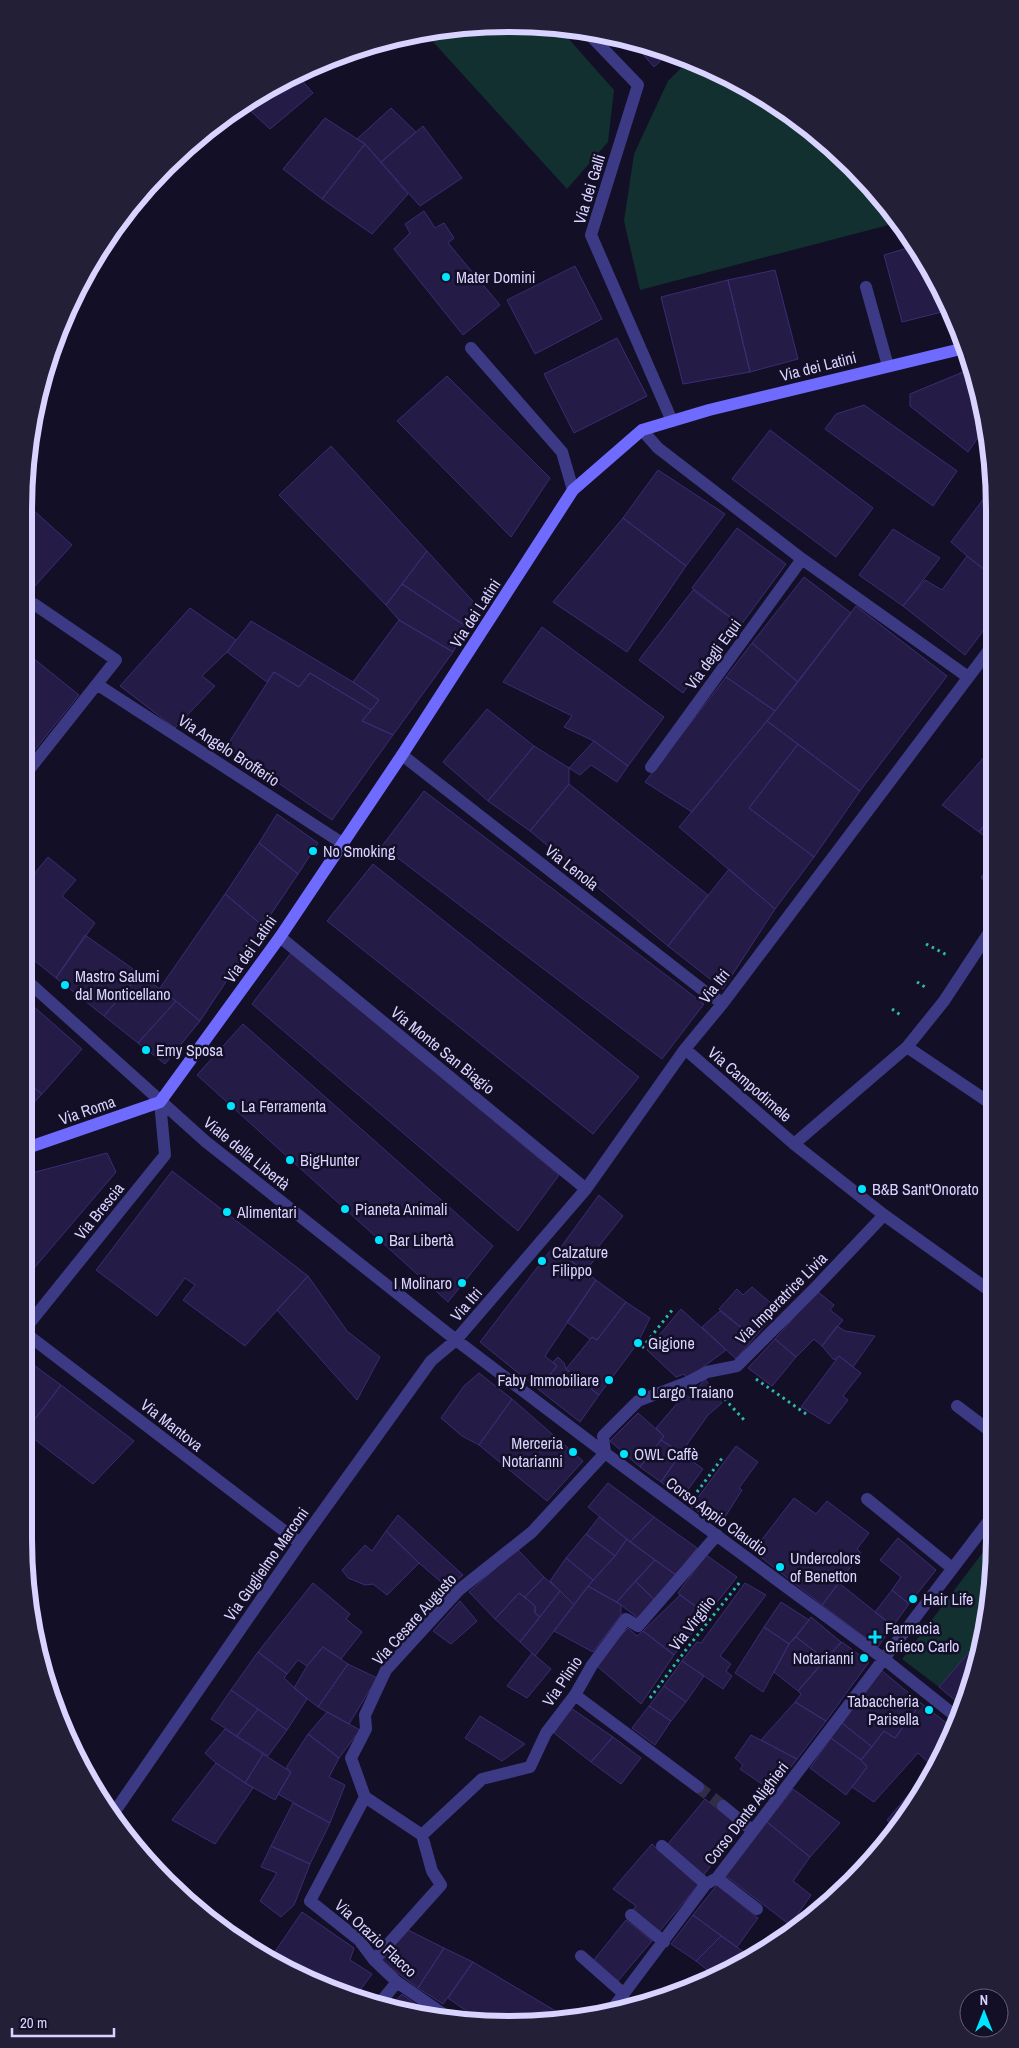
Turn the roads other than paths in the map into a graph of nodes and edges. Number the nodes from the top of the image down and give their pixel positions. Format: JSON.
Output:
{"nodes":[{"id":1,"x":595,"y":41,"type":"edge"},
{"id":2,"x":866,"y":287,"type":"dead end"},
{"id":3,"x":471,"y":348,"type":"dead end"},
{"id":4,"x":959,"y":350,"type":"edge"},
{"id":5,"x":888,"y":366,"type":"junction"},
{"id":6,"x":672,"y":421,"type":"junction"},
{"id":7,"x":642,"y":430,"type":"junction"},
{"id":8,"x":573,"y":490,"type":"junction"},
{"id":9,"x":802,"y":559,"type":"junction"},
{"id":10,"x":33,"y":605,"type":"edge"},
{"id":11,"x":986,"y":654,"type":"edge"},
{"id":12,"x":968,"y":677,"type":"junction"},
{"id":13,"x":98,"y":685,"type":"junction"},
{"id":14,"x":402,"y":756,"type":"junction"},
{"id":15,"x":33,"y":765,"type":"edge"},
{"id":16,"x":651,"y":767,"type":"dead end"},
{"id":17,"x":342,"y":843,"type":"junction"},
{"id":18,"x":280,"y":937,"type":"junction"},
{"id":19,"x":986,"y":937,"type":"edge"},
{"id":20,"x":33,"y":986,"type":"edge"},
{"id":21,"x":722,"y":1003,"type":"junction"},
{"id":22,"x":907,"y":1047,"type":"junction"},
{"id":23,"x":685,"y":1049,"type":"junction"},
{"id":24,"x":986,"y":1100,"type":"edge"},
{"id":25,"x":160,"y":1102,"type":"junction"},
{"id":26,"x":794,"y":1144,"type":"junction"},
{"id":27,"x":33,"y":1145,"type":"edge"},
{"id":28,"x":586,"y":1188,"type":"junction"},
{"id":29,"x":884,"y":1215,"type":"junction"},
{"id":30,"x":986,"y":1287,"type":"edge"},
{"id":31,"x":33,"y":1320,"type":"edge"},
{"id":32,"x":33,"y":1338,"type":"edge"},
{"id":33,"x":456,"y":1340,"type":"junction"},
{"id":34,"x":957,"y":1406,"type":"dead end"},
{"id":35,"x":986,"y":1428,"type":"edge"},
{"id":36,"x":605,"y":1453,"type":"junction"},
{"id":37,"x":867,"y":1499,"type":"dead end"},
{"id":38,"x":986,"y":1524,"type":"edge"},
{"id":39,"x":716,"y":1536,"type":"junction"},
{"id":40,"x":300,"y":1543,"type":"junction"},
{"id":41,"x":952,"y":1568,"type":"junction"},
{"id":42,"x":884,"y":1659,"type":"junction"},
{"id":43,"x":575,"y":1695,"type":"junction"},
{"id":44,"x":953,"y":1714,"type":"edge"},
{"id":45,"x":698,"y":1787,"type":"tunnel mouth"},
{"id":46,"x":365,"y":1797,"type":"junction"},
{"id":47,"x":722,"y":1806,"type":"tunnel mouth"},
{"id":48,"x":117,"y":1809,"type":"edge"},
{"id":49,"x":753,"y":1831,"type":"junction"},
{"id":50,"x":422,"y":1835,"type":"junction"},
{"id":51,"x":662,"y":1846,"type":"dead end"},
{"id":52,"x":712,"y":1881,"type":"junction"},
{"id":53,"x":757,"y":1908,"type":"dead end"},
{"id":54,"x":631,"y":1915,"type":"dead end"},
{"id":55,"x":664,"y":1942,"type":"junction"},
{"id":56,"x":581,"y":1956,"type":"dead end"},
{"id":57,"x":374,"y":1960,"type":"junction"},
{"id":58,"x":397,"y":1982,"type":"junction"},
{"id":59,"x":624,"y":1994,"type":"junction"},
{"id":60,"x":384,"y":1998,"type":"edge"},
{"id":61,"x":617,"y":2003,"type":"edge"},
{"id":62,"x":436,"y":2009,"type":"edge"}],
"edges":[{"from":1,"to":6,"type":"street","name":"Via dei Galli"},
{"from":2,"to":5,"type":"street"},
{"from":3,"to":8,"type":"street"},
{"from":4,"to":5,"type":"street","name":"Via dei Latini"},
{"from":5,"to":6,"type":"street","name":"Via dei Latini"},
{"from":6,"to":7,"type":"street","name":"Via dei Latini"},
{"from":7,"to":8,"type":"street","name":"Via dei Latini"},
{"from":7,"to":9,"type":"street"},
{"from":8,"to":14,"type":"street","name":"Via dei Latini"},
{"from":9,"to":12,"type":"street"},
{"from":9,"to":16,"type":"street","name":"Via degli Equi"},
{"from":10,"to":13,"type":"street"},
{"from":11,"to":12,"type":"street","name":"Via Itri"},
{"from":12,"to":21,"type":"street","name":"Via Itri"},
{"from":13,"to":15,"type":"street"},
{"from":13,"to":17,"type":"street","name":"Via Angelo Brofferio"},
{"from":14,"to":17,"type":"street","name":"Via dei Latini"},
{"from":14,"to":21,"type":"street","name":"Via Lenola"},
{"from":17,"to":18,"type":"street","name":"Via dei Latini"},
{"from":18,"to":25,"type":"street","name":"Via dei Latini"},
{"from":18,"to":28,"type":"street","name":"Via Monte San Biagio"},
{"from":19,"to":22,"type":"street"},
{"from":20,"to":25,"type":"street","name":"Viale della Libertà"},
{"from":21,"to":23,"type":"street","name":"Via Itri"},
{"from":22,"to":24,"type":"street"},
{"from":22,"to":26,"type":"street"},
{"from":23,"to":26,"type":"street","name":"Via Campodimele"},
{"from":23,"to":28,"type":"street","name":"Via Itri"},
{"from":25,"to":27,"type":"street","name":"Via Roma"},
{"from":25,"to":31,"type":"street","name":"Via Brescia"},
{"from":25,"to":33,"type":"street","name":"Viale della Libertà"},
{"from":26,"to":29,"type":"street","name":"Via Campodimele"},
{"from":28,"to":33,"type":"street","name":"Via Itri"},
{"from":29,"to":30,"type":"street","name":"Via Campodimele"},
{"from":29,"to":36,"type":"street","name":"Via Imperatrice Livia"},
{"from":32,"to":40,"type":"street","name":"Via Mantova"},
{"from":33,"to":36,"type":"street","name":"Corso Appio Claudio"},
{"from":33,"to":40,"type":"street","name":"Via Guglielmo Marconi"},
{"from":34,"to":35,"type":"street"},
{"from":36,"to":39,"type":"street","name":"Corso Appio Claudio"},
{"from":36,"to":46,"type":"street","name":"Via Cesare Augusto"},
{"from":37,"to":41,"type":"street"},
{"from":38,"to":41,"type":"street","name":"Corso Dante Alighieri"},
{"from":39,"to":42,"type":"street","name":"Corso Appio Claudio"},
{"from":39,"to":43,"type":"street","name":"Via Plinio"},
{"from":40,"to":48,"type":"street","name":"Via Guglielmo Marconi"},
{"from":41,"to":42,"type":"street","name":"Corso Dante Alighieri"},
{"from":42,"to":44,"type":"street","name":"Corso Appio Claudio"},
{"from":42,"to":49,"type":"street","name":"Corso Dante Alighieri"},
{"from":43,"to":45,"type":"street"},
{"from":43,"to":50,"type":"street","name":"Via Plinio"},
{"from":46,"to":50,"type":"street"},
{"from":46,"to":57,"type":"street","name":"Via Orazio Flacco"},
{"from":47,"to":49,"type":"street"},
{"from":49,"to":52,"type":"street","name":"Corso Dante Alighieri"},
{"from":50,"to":57,"type":"street"},
{"from":51,"to":52,"type":"street"},
{"from":52,"to":53,"type":"street"},
{"from":52,"to":55,"type":"street","name":"Corso Dante Alighieri"},
{"from":54,"to":55,"type":"street"},
{"from":55,"to":59,"type":"street","name":"Corso Dante Alighieri"},
{"from":56,"to":59,"type":"street"},
{"from":57,"to":58,"type":"street","name":"Via Orazio Flacco"},
{"from":58,"to":60,"type":"street"},
{"from":58,"to":62,"type":"street","name":"Via Orazio Flacco"},
{"from":59,"to":61,"type":"street","name":"Corso Dante Alighieri"}]}
